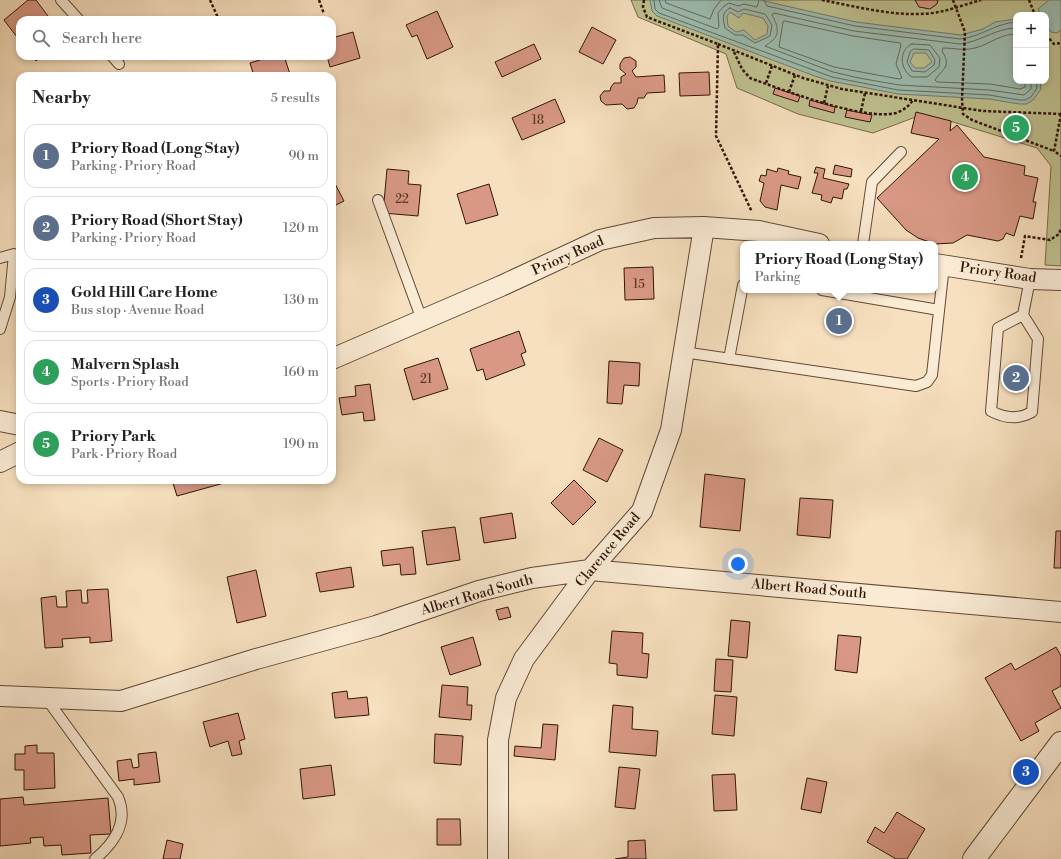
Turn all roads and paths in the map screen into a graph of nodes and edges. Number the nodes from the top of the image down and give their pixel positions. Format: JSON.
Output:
{"nodes":[{"id":1,"x":62,"y":0,"type":"edge"},
{"id":2,"x":210,"y":0,"type":"edge"},
{"id":3,"x":319,"y":0,"type":"edge"},
{"id":4,"x":644,"y":0,"type":"edge"},
{"id":5,"x":822,"y":0,"type":"edge"},
{"id":6,"x":953,"y":0,"type":"edge"},
{"id":7,"x":981,"y":0,"type":"edge"},
{"id":8,"x":1029,"y":0,"type":"edge"},
{"id":9,"x":955,"y":8,"type":"junction"},
{"id":10,"x":1034,"y":12,"type":"edge"},
{"id":11,"x":324,"y":14,"type":"dead end"},
{"id":12,"x":76,"y":16,"type":"edge"},
{"id":13,"x":217,"y":16,"type":"edge"},
{"id":14,"x":1049,"y":39,"type":"edge"},
{"id":15,"x":1061,"y":43,"type":"edge"},
{"id":16,"x":718,"y":44,"type":"junction"},
{"id":17,"x":733,"y":51,"type":"junction"},
{"id":18,"x":116,"y":60,"type":"edge"},
{"id":19,"x":119,"y":64,"type":"dead end"},
{"id":20,"x":772,"y":66,"type":"junction"},
{"id":21,"x":795,"y":75,"type":"junction"},
{"id":22,"x":766,"y":83,"type":"junction"},
{"id":23,"x":828,"y":86,"type":"junction"},
{"id":24,"x":789,"y":92,"type":"junction"},
{"id":25,"x":864,"y":93,"type":"junction"},
{"id":26,"x":913,"y":100,"type":"junction"},
{"id":27,"x":824,"y":103,"type":"junction"},
{"id":28,"x":962,"y":107,"type":"junction"},
{"id":29,"x":861,"y":111,"type":"junction"},
{"id":30,"x":1061,"y":114,"type":"edge"},
{"id":31,"x":1054,"y":151,"type":"junction"},
{"id":32,"x":901,"y":152,"type":"dead end"},
{"id":33,"x":1061,"y":156,"type":"edge"},
{"id":34,"x":378,"y":200,"type":"dead end"},
{"id":35,"x":704,"y":227,"type":"junction"},
{"id":36,"x":1061,"y":228,"type":"edge"},
{"id":37,"x":759,"y":231,"type":"junction"},
{"id":38,"x":1025,"y":236,"type":"dead end"},
{"id":39,"x":805,"y":241,"type":"edge"},
{"id":40,"x":863,"y":241,"type":"edge"},
{"id":41,"x":0,"y":258,"type":"edge"},
{"id":42,"x":940,"y":264,"type":"edge"},
{"id":43,"x":1030,"y":279,"type":"junction"},
{"id":44,"x":1061,"y":280,"type":"edge"},
{"id":45,"x":741,"y":293,"type":"edge"},
{"id":46,"x":840,"y":293,"type":"edge"},
{"id":47,"x":939,"y":310,"type":"junction"},
{"id":48,"x":1023,"y":315,"type":"junction"},
{"id":49,"x":422,"y":320,"type":"junction"},
{"id":50,"x":0,"y":329,"type":"edge"},
{"id":51,"x":690,"y":353,"type":"junction"},
{"id":52,"x":336,"y":357,"type":"edge"},
{"id":53,"x":729,"y":359,"type":"junction"},
{"id":54,"x":0,"y":422,"type":"edge"},
{"id":55,"x":16,"y":424,"type":"edge"},
{"id":56,"x":16,"y":454,"type":"edge"},
{"id":57,"x":0,"y":462,"type":"edge"},
{"id":58,"x":590,"y":570,"type":"junction"},
{"id":59,"x":1061,"y":612,"type":"edge"},
{"id":60,"x":0,"y":696,"type":"edge"},
{"id":61,"x":46,"y":698,"type":"junction"},
{"id":62,"x":1061,"y":743,"type":"edge"},
{"id":63,"x":95,"y":859,"type":"edge"},
{"id":64,"x":498,"y":859,"type":"edge"},
{"id":65,"x":974,"y":859,"type":"edge"}],
"edges":[{"from":1,"to":12,"type":"lane"},
{"from":2,"to":13,"type":"path"},
{"from":3,"to":11,"type":"path"},
{"from":4,"to":16,"type":"path"},
{"from":5,"to":9,"type":"path"},
{"from":6,"to":9,"type":"path"},
{"from":7,"to":9,"type":"path"},
{"from":8,"to":10,"type":"path"},
{"from":9,"to":28,"type":"path"},
{"from":14,"to":15,"type":"path"},
{"from":16,"to":17,"type":"path"},
{"from":16,"to":37,"type":"path"},
{"from":17,"to":20,"type":"path"},
{"from":17,"to":22,"type":"path"},
{"from":18,"to":19,"type":"lane"},
{"from":20,"to":21,"type":"path"},
{"from":20,"to":22,"type":"path"},
{"from":21,"to":23,"type":"path"},
{"from":21,"to":24,"type":"path"},
{"from":22,"to":24,"type":"path"},
{"from":23,"to":25,"type":"path"},
{"from":23,"to":27,"type":"path"},
{"from":24,"to":27,"type":"path"},
{"from":25,"to":26,"type":"path"},
{"from":25,"to":29,"type":"path"},
{"from":26,"to":28,"type":"path"},
{"from":26,"to":29,"type":"path"},
{"from":27,"to":29,"type":"path"},
{"from":28,"to":30,"type":"path"},
{"from":28,"to":31,"type":"path"},
{"from":30,"to":31,"type":"path"},
{"from":31,"to":33,"type":"path"},
{"from":32,"to":40,"type":"lane"},
{"from":34,"to":49,"type":"lane"},
{"from":35,"to":37,"type":"street","name":"Priory Road"},
{"from":35,"to":49,"type":"street","name":"Priory Road"},
{"from":35,"to":51,"type":"street","name":"Clarence Road"},
{"from":36,"to":38,"type":"path"},
{"from":37,"to":39,"type":"street","name":"Priory Road"},
{"from":41,"to":50,"type":"lane"},
{"from":42,"to":43,"type":"street","name":"Priory Road"},
{"from":42,"to":47,"type":"lane"},
{"from":43,"to":44,"type":"street","name":"Priory Road"},
{"from":43,"to":48,"type":"lane"},
{"from":45,"to":53,"type":"lane"},
{"from":46,"to":47,"type":"lane"},
{"from":47,"to":53,"type":"lane"},
{"from":48,"to":48,"type":"lane"},
{"from":49,"to":52,"type":"street","name":"Priory Road"},
{"from":51,"to":53,"type":"lane"},
{"from":51,"to":58,"type":"street","name":"Clarence Road"},
{"from":54,"to":55,"type":"street"},
{"from":56,"to":57,"type":"street"},
{"from":58,"to":59,"type":"street","name":"Albert Road South"},
{"from":58,"to":61,"type":"street","name":"Albert Road South"},
{"from":58,"to":64,"type":"street","name":"Clarence Road"},
{"from":60,"to":61,"type":"street","name":"Albert Road South"},
{"from":61,"to":63,"type":"lane"},
{"from":62,"to":65,"type":"street"}]}
